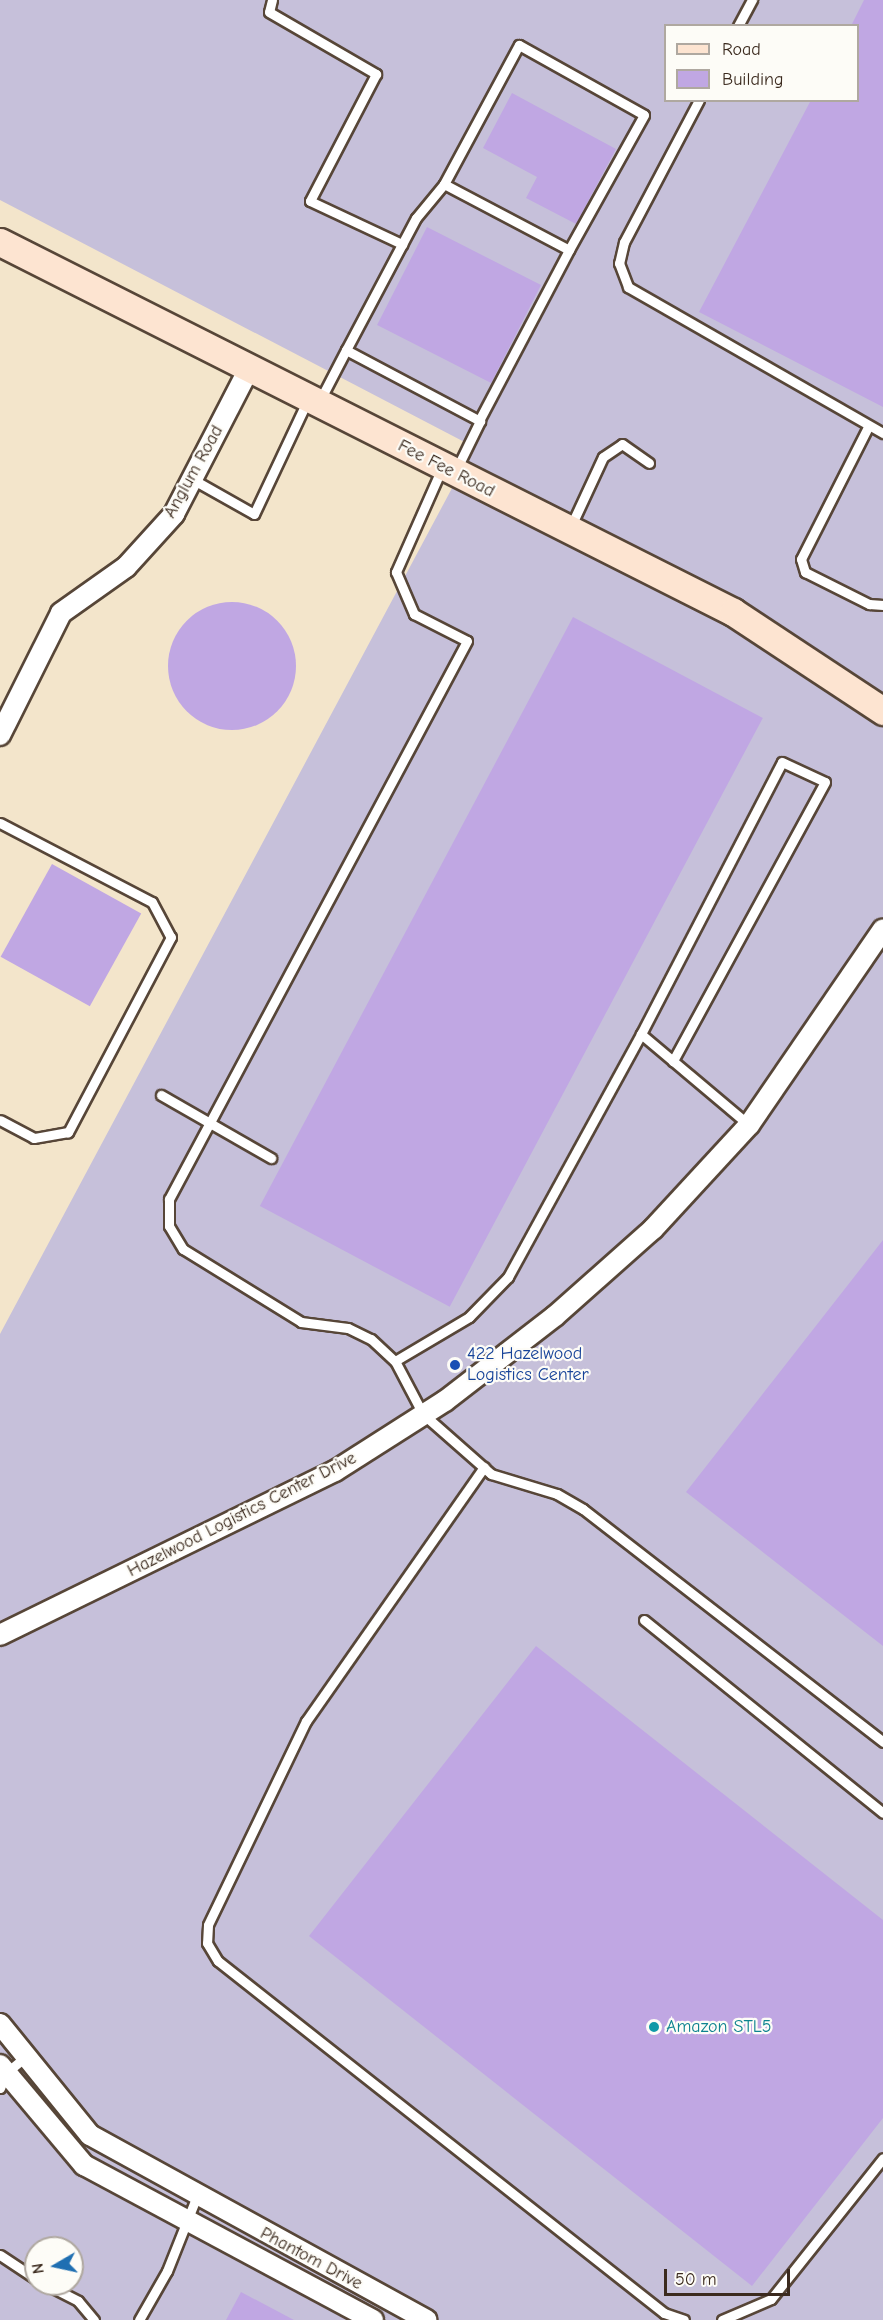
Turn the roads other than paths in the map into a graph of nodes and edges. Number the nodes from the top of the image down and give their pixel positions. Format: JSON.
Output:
{"nodes":[{"id":1,"x":272,"y":0,"type":"edge"},
{"id":2,"x":752,"y":0,"type":"edge"},
{"id":3,"x":739,"y":24,"type":"edge"},
{"id":4,"x":698,"y":102,"type":"edge"},
{"id":5,"x":444,"y":184,"type":"junction"},
{"id":6,"x":0,"y":242,"type":"edge"},
{"id":7,"x":402,"y":244,"type":"junction"},
{"id":8,"x":569,"y":250,"type":"junction"},
{"id":9,"x":346,"y":350,"type":"junction"},
{"id":10,"x":249,"y":369,"type":"junction"},
{"id":11,"x":313,"y":401,"type":"junction"},
{"id":12,"x":479,"y":421,"type":"junction"},
{"id":13,"x":868,"y":427,"type":"junction"},
{"id":14,"x":883,"y":434,"type":"edge"},
{"id":15,"x":648,"y":463,"type":"dead end"},
{"id":16,"x":448,"y":471,"type":"junction"},
{"id":17,"x":192,"y":479,"type":"junction"},
{"id":18,"x":569,"y":531,"type":"junction"},
{"id":19,"x":883,"y":605,"type":"edge"},
{"id":20,"x":883,"y":711,"type":"edge"},
{"id":21,"x":0,"y":735,"type":"edge"},
{"id":22,"x":0,"y":823,"type":"edge"},
{"id":23,"x":883,"y":929,"type":"edge"},
{"id":24,"x":641,"y":1034,"type":"junction"},
{"id":25,"x":673,"y":1061,"type":"junction"},
{"id":26,"x":161,"y":1095,"type":"dead end"},
{"id":27,"x":0,"y":1120,"type":"edge"},
{"id":28,"x":210,"y":1123,"type":"junction"},
{"id":29,"x":749,"y":1125,"type":"junction"},
{"id":30,"x":271,"y":1158,"type":"dead end"},
{"id":31,"x":395,"y":1361,"type":"junction"},
{"id":32,"x":423,"y":1414,"type":"junction"},
{"id":33,"x":484,"y":1467,"type":"junction"},
{"id":34,"x":644,"y":1620,"type":"dead end"},
{"id":35,"x":0,"y":1635,"type":"edge"},
{"id":36,"x":883,"y":1742,"type":"edge"},
{"id":37,"x":883,"y":1813,"type":"edge"},
{"id":38,"x":0,"y":2024,"type":"edge"},
{"id":39,"x":25,"y":2057,"type":"junction"},
{"id":40,"x":2,"y":2075,"type":"edge"},
{"id":41,"x":883,"y":2158,"type":"edge"},
{"id":42,"x":196,"y":2198,"type":"junction"},
{"id":43,"x":186,"y":2221,"type":"junction"},
{"id":44,"x":0,"y":2255,"type":"edge"},
{"id":45,"x":24,"y":2271,"type":"edge"},
{"id":46,"x":68,"y":2296,"type":"edge"},
{"id":47,"x":94,"y":2320,"type":"edge"},
{"id":48,"x":139,"y":2320,"type":"edge"},
{"id":49,"x":373,"y":2320,"type":"edge"},
{"id":50,"x":427,"y":2320,"type":"edge"},
{"id":51,"x":684,"y":2320,"type":"edge"},
{"id":52,"x":722,"y":2320,"type":"edge"}],
"edges":[{"from":1,"to":7,"type":"lane"},
{"from":2,"to":3,"type":"lane"},
{"from":4,"to":13,"type":"lane"},
{"from":5,"to":7,"type":"lane"},
{"from":5,"to":8,"type":"lane"},
{"from":5,"to":8,"type":"lane"},
{"from":6,"to":10,"type":"street","name":"Fee Fee Road"},
{"from":7,"to":9,"type":"lane"},
{"from":8,"to":12,"type":"lane"},
{"from":9,"to":11,"type":"lane"},
{"from":9,"to":12,"type":"lane"},
{"from":10,"to":11,"type":"street","name":"Fee Fee Road"},
{"from":10,"to":17,"type":"street","name":"Anglum Road"},
{"from":11,"to":16,"type":"street","name":"Fee Fee Road"},
{"from":11,"to":17,"type":"lane"},
{"from":12,"to":16,"type":"lane"},
{"from":13,"to":14,"type":"lane"},
{"from":13,"to":19,"type":"lane"},
{"from":15,"to":18,"type":"lane"},
{"from":16,"to":18,"type":"street","name":"Fee Fee Road"},
{"from":16,"to":28,"type":"lane"},
{"from":17,"to":21,"type":"street","name":"Anglum Road"},
{"from":18,"to":20,"type":"street","name":"Fee Fee Road"},
{"from":22,"to":27,"type":"lane"},
{"from":23,"to":29,"type":"street","name":"Hazelwood Logistics Center Drive"},
{"from":24,"to":25,"type":"lane"},
{"from":24,"to":25,"type":"lane"},
{"from":24,"to":31,"type":"lane"},
{"from":25,"to":29,"type":"lane"},
{"from":26,"to":28,"type":"lane"},
{"from":28,"to":30,"type":"lane"},
{"from":28,"to":31,"type":"lane"},
{"from":29,"to":32,"type":"street","name":"Hazelwood Logistics Center Drive"},
{"from":31,"to":32,"type":"lane"},
{"from":32,"to":33,"type":"lane"},
{"from":32,"to":35,"type":"street","name":"Hazelwood Logistics Center Drive"},
{"from":33,"to":36,"type":"lane"},
{"from":33,"to":51,"type":"lane"},
{"from":34,"to":37,"type":"lane"},
{"from":38,"to":39,"type":"street","name":"Phantom Drive"},
{"from":39,"to":40,"type":"lane","name":"Phantom Drive"},
{"from":39,"to":42,"type":"street","name":"Phantom Drive"},
{"from":40,"to":43,"type":"street","name":"Phantom Drive"},
{"from":41,"to":52,"type":"lane"},
{"from":42,"to":43,"type":"lane"},
{"from":42,"to":50,"type":"street","name":"Phantom Drive"},
{"from":43,"to":48,"type":"lane"},
{"from":43,"to":49,"type":"street","name":"Phantom Drive"},
{"from":44,"to":45,"type":"lane"},
{"from":46,"to":47,"type":"lane"}]}
